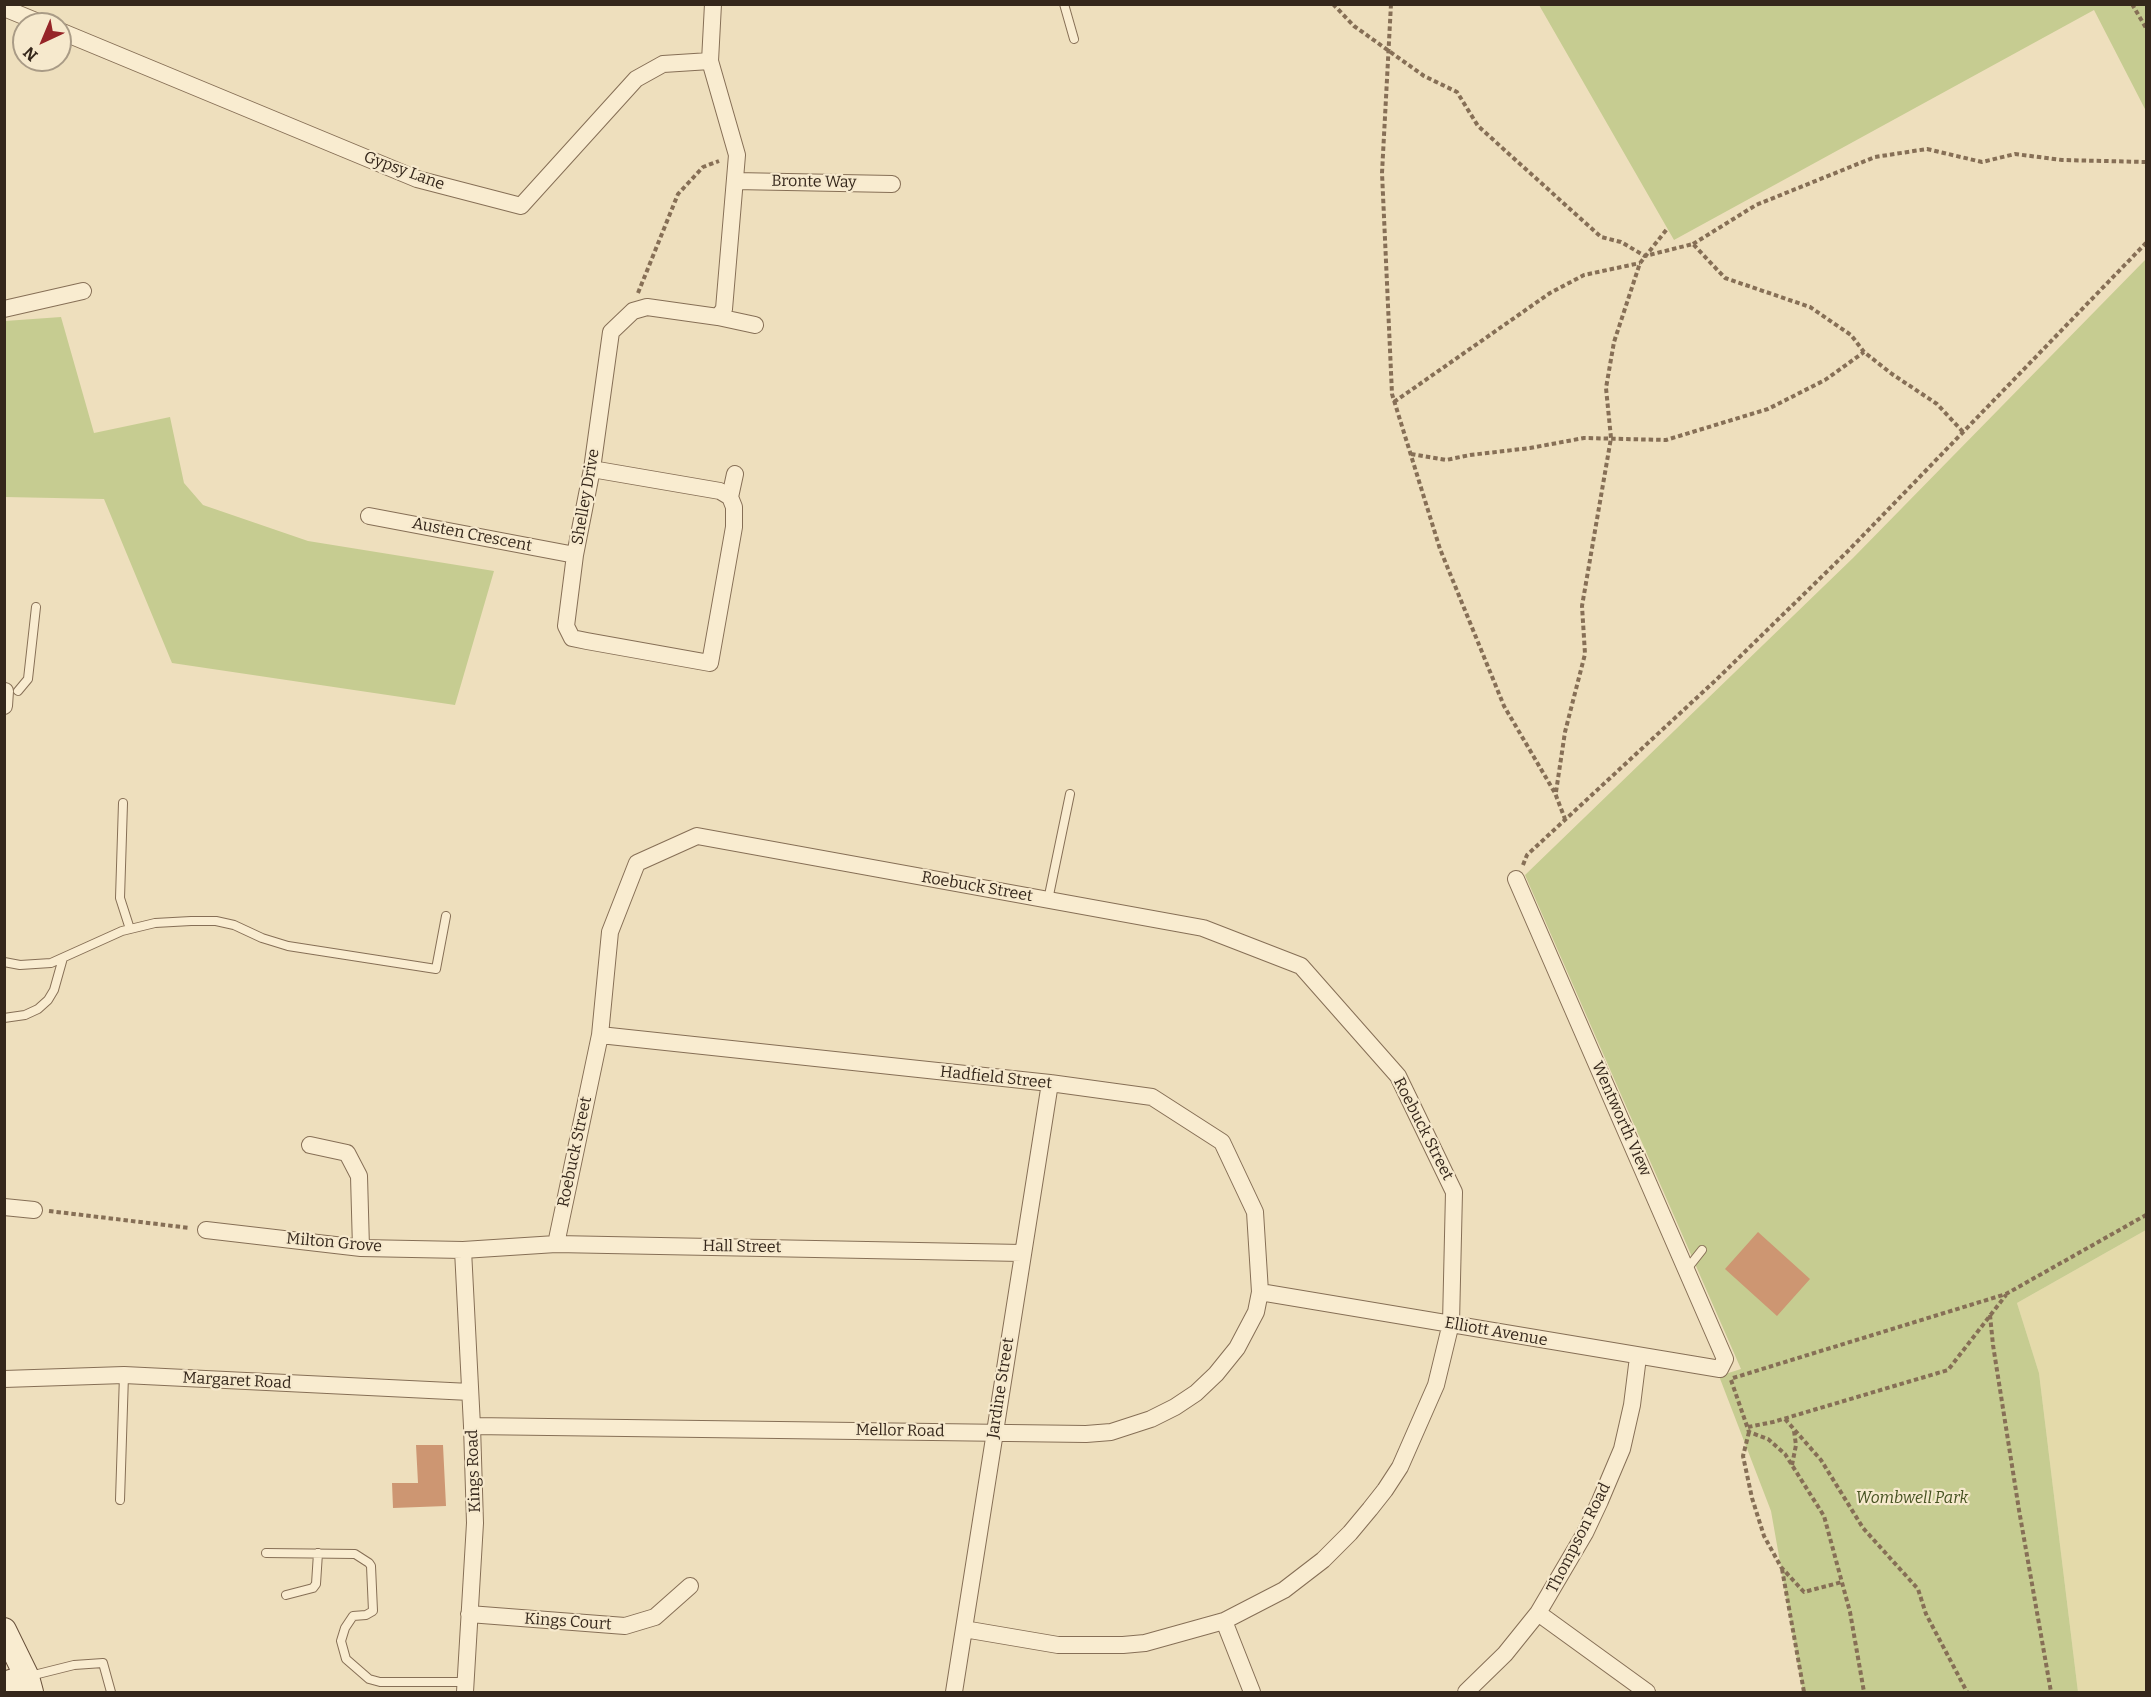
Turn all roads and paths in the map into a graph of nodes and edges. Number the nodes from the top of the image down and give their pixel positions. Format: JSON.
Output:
{"nodes":[{"id":1,"x":713,"y":4,"type":"edge"},
{"id":2,"x":1064,"y":4,"type":"edge"},
{"id":3,"x":1333,"y":4,"type":"edge"},
{"id":4,"x":1391,"y":4,"type":"edge"},
{"id":5,"x":2132,"y":4,"type":"edge"},
{"id":6,"x":2146,"y":28,"type":"edge"},
{"id":7,"x":72,"y":36,"type":"edge"},
{"id":8,"x":1074,"y":39,"type":"dead end"},
{"id":9,"x":1389,"y":50,"type":"junction"},
{"id":10,"x":710,"y":61,"type":"junction"},
{"id":11,"x":737,"y":155,"type":"junction"},
{"id":12,"x":2146,"y":162,"type":"edge"},
{"id":13,"x":735,"y":181,"type":"junction"},
{"id":14,"x":892,"y":184,"type":"dead end"},
{"id":15,"x":1667,"y":229,"type":"dead end"},
{"id":16,"x":2146,"y":243,"type":"edge"},
{"id":17,"x":1693,"y":244,"type":"junction"},
{"id":18,"x":1645,"y":256,"type":"junction"},
{"id":19,"x":1640,"y":263,"type":"junction"},
{"id":20,"x":82,"y":291,"type":"dead end"},
{"id":21,"x":637,"y":297,"type":"dead end"},
{"id":22,"x":4,"y":309,"type":"edge"},
{"id":23,"x":718,"y":317,"type":"junction"},
{"id":24,"x":755,"y":325,"type":"dead end"},
{"id":25,"x":1864,"y":352,"type":"junction"},
{"id":26,"x":1394,"y":402,"type":"junction"},
{"id":27,"x":1963,"y":432,"type":"junction"},
{"id":28,"x":1611,"y":438,"type":"junction"},
{"id":29,"x":1411,"y":454,"type":"junction"},
{"id":30,"x":592,"y":469,"type":"junction"},
{"id":31,"x":735,"y":474,"type":"dead end"},
{"id":32,"x":730,"y":497,"type":"junction"},
{"id":33,"x":369,"y":516,"type":"dead end"},
{"id":34,"x":575,"y":555,"type":"junction"},
{"id":35,"x":36,"y":607,"type":"dead end"},
{"id":36,"x":9,"y":691,"type":"edge"},
{"id":37,"x":4,"y":706,"type":"edge"},
{"id":38,"x":1555,"y":793,"type":"junction"},
{"id":39,"x":1070,"y":794,"type":"dead end"},
{"id":40,"x":123,"y":803,"type":"dead end"},
{"id":41,"x":1565,"y":819,"type":"junction"},
{"id":42,"x":1516,"y":879,"type":"joint"},
{"id":43,"x":1048,"y":900,"type":"junction"},
{"id":44,"x":446,"y":916,"type":"dead end"},
{"id":45,"x":130,"y":929,"type":"junction"},
{"id":46,"x":63,"y":958,"type":"junction"},
{"id":47,"x":4,"y":962,"type":"edge"},
{"id":48,"x":4,"y":1018,"type":"edge"},
{"id":49,"x":600,"y":1035,"type":"junction"},
{"id":50,"x":1050,"y":1083,"type":"junction"},
{"id":51,"x":310,"y":1145,"type":"dead end"},
{"id":52,"x":4,"y":1207,"type":"edge"},
{"id":53,"x":34,"y":1210,"type":"joint"},
{"id":54,"x":2146,"y":1215,"type":"edge"},
{"id":55,"x":206,"y":1230,"type":"joint"},
{"id":56,"x":556,"y":1244,"type":"junction"},
{"id":57,"x":361,"y":1248,"type":"junction"},
{"id":58,"x":463,"y":1250,"type":"junction"},
{"id":59,"x":1702,"y":1250,"type":"dead end"},
{"id":60,"x":1022,"y":1253,"type":"junction"},
{"id":61,"x":1686,"y":1270,"type":"junction"},
{"id":62,"x":1260,"y":1292,"type":"junction"},
{"id":63,"x":2006,"y":1294,"type":"junction"},
{"id":64,"x":1990,"y":1316,"type":"junction"},
{"id":65,"x":1450,"y":1323,"type":"junction"},
{"id":66,"x":1638,"y":1357,"type":"junction"},
{"id":67,"x":1725,"y":1359,"type":"junction"},
{"id":68,"x":123,"y":1375,"type":"junction"},
{"id":69,"x":1730,"y":1378,"type":"junction"},
{"id":70,"x":4,"y":1379,"type":"edge"},
{"id":71,"x":470,"y":1392,"type":"junction"},
{"id":72,"x":1785,"y":1419,"type":"junction"},
{"id":73,"x":472,"y":1425,"type":"junction"},
{"id":74,"x":1748,"y":1427,"type":"junction"},
{"id":75,"x":1794,"y":1429,"type":"junction"},
{"id":76,"x":994,"y":1432,"type":"junction"},
{"id":77,"x":1749,"y":1432,"type":"junction"},
{"id":78,"x":1792,"y":1465,"type":"junction"},
{"id":79,"x":120,"y":1500,"type":"dead end"},
{"id":80,"x":318,"y":1552,"type":"junction"},
{"id":81,"x":266,"y":1553,"type":"dead end"},
{"id":82,"x":1781,"y":1567,"type":"junction"},
{"id":83,"x":1842,"y":1582,"type":"junction"},
{"id":84,"x":690,"y":1586,"type":"dead end"},
{"id":85,"x":286,"y":1595,"type":"dead end"},
{"id":86,"x":1538,"y":1613,"type":"junction"},
{"id":87,"x":470,"y":1614,"type":"junction"},
{"id":88,"x":1224,"y":1621,"type":"junction"},
{"id":89,"x":964,"y":1629,"type":"junction"},
{"id":90,"x":4,"y":1630,"type":"edge"},
{"id":91,"x":21,"y":1684,"type":"edge"},
{"id":92,"x":465,"y":1687,"type":"edge"},
{"id":93,"x":111,"y":1692,"type":"edge"},
{"id":94,"x":954,"y":1692,"type":"edge"},
{"id":95,"x":1252,"y":1692,"type":"edge"},
{"id":96,"x":1466,"y":1692,"type":"edge"},
{"id":97,"x":1647,"y":1692,"type":"edge"},
{"id":98,"x":1804,"y":1692,"type":"edge"},
{"id":99,"x":1864,"y":1692,"type":"edge"},
{"id":100,"x":1967,"y":1692,"type":"edge"},
{"id":101,"x":2051,"y":1692,"type":"edge"}],
"edges":[{"from":1,"to":10,"type":"street"},
{"from":2,"to":8,"type":"lane"},
{"from":3,"to":9,"type":"path"},
{"from":4,"to":9,"type":"path"},
{"from":5,"to":6,"type":"path"},
{"from":7,"to":10,"type":"street","name":"Gypsy Lane"},
{"from":9,"to":18,"type":"path"},
{"from":9,"to":26,"type":"path"},
{"from":10,"to":11,"type":"street"},
{"from":11,"to":13,"type":"street"},
{"from":11,"to":21,"type":"path"},
{"from":12,"to":17,"type":"path"},
{"from":13,"to":14,"type":"street","name":"Bronte Way"},
{"from":13,"to":23,"type":"street"},
{"from":15,"to":18,"type":"path"},
{"from":16,"to":27,"type":"path"},
{"from":17,"to":18,"type":"path"},
{"from":17,"to":25,"type":"path"},
{"from":18,"to":19,"type":"path"},
{"from":19,"to":26,"type":"path"},
{"from":19,"to":28,"type":"path"},
{"from":20,"to":22,"type":"street"},
{"from":23,"to":24,"type":"street","name":"Shelley Drive"},
{"from":23,"to":30,"type":"street","name":"Shelley Drive"},
{"from":25,"to":27,"type":"path"},
{"from":25,"to":28,"type":"path"},
{"from":26,"to":29,"type":"path"},
{"from":27,"to":41,"type":"path"},
{"from":28,"to":29,"type":"path"},
{"from":28,"to":38,"type":"path"},
{"from":29,"to":38,"type":"path"},
{"from":30,"to":32,"type":"street"},
{"from":30,"to":34,"type":"street","name":"Shelley Drive"},
{"from":31,"to":32,"type":"street"},
{"from":32,"to":34,"type":"street","name":"Shelley Drive"},
{"from":33,"to":34,"type":"street","name":"Austen Crescent"},
{"from":35,"to":36,"type":"lane"},
{"from":36,"to":37,"type":"street"},
{"from":38,"to":41,"type":"path"},
{"from":39,"to":43,"type":"lane"},
{"from":40,"to":45,"type":"lane"},
{"from":41,"to":42,"type":"path"},
{"from":42,"to":61,"type":"street","name":"Wentworth View"},
{"from":43,"to":49,"type":"street","name":"Roebuck Street"},
{"from":43,"to":65,"type":"street","name":"Roebuck Street"},
{"from":44,"to":45,"type":"lane"},
{"from":45,"to":46,"type":"lane"},
{"from":46,"to":47,"type":"lane"},
{"from":46,"to":48,"type":"lane"},
{"from":49,"to":50,"type":"street","name":"Hadfield Street"},
{"from":49,"to":56,"type":"street","name":"Roebuck Street"},
{"from":50,"to":60,"type":"street","name":"Jardine Street"},
{"from":50,"to":62,"type":"street","name":"Hadfield Street"},
{"from":51,"to":57,"type":"street"},
{"from":52,"to":53,"type":"street"},
{"from":53,"to":55,"type":"path"},
{"from":54,"to":63,"type":"path"},
{"from":55,"to":57,"type":"street","name":"Milton Grove"},
{"from":56,"to":58,"type":"street","name":"Hall Street"},
{"from":56,"to":60,"type":"street","name":"Hall Street"},
{"from":57,"to":58,"type":"street","name":"Milton Grove"},
{"from":58,"to":71,"type":"street","name":"Kings Road"},
{"from":59,"to":61,"type":"lane"},
{"from":60,"to":76,"type":"street","name":"Jardine Street"},
{"from":61,"to":67,"type":"street","name":"Wentworth View"},
{"from":62,"to":65,"type":"street","name":"Elliott Avenue"},
{"from":62,"to":76,"type":"street","name":"Mellor Road"},
{"from":63,"to":64,"type":"path"},
{"from":63,"to":69,"type":"path"},
{"from":64,"to":72,"type":"path"},
{"from":64,"to":101,"type":"path"},
{"from":65,"to":66,"type":"street","name":"Elliott Avenue"},
{"from":65,"to":88,"type":"street","name":"Roebuck Street"},
{"from":66,"to":67,"type":"street","name":"Elliott Avenue"},
{"from":66,"to":86,"type":"street","name":"Thompson Road"},
{"from":67,"to":69,"type":"path"},
{"from":68,"to":70,"type":"street","name":"Margaret Road"},
{"from":68,"to":71,"type":"street","name":"Margaret Road"},
{"from":68,"to":79,"type":"lane"},
{"from":69,"to":74,"type":"path"},
{"from":71,"to":73,"type":"street","name":"Kings Road"},
{"from":72,"to":74,"type":"path"},
{"from":72,"to":75,"type":"path"},
{"from":73,"to":76,"type":"street","name":"Mellor Road"},
{"from":73,"to":87,"type":"street","name":"Kings Road"},
{"from":74,"to":77,"type":"path"},
{"from":75,"to":78,"type":"path"},
{"from":75,"to":100,"type":"path"},
{"from":76,"to":89,"type":"street","name":"Jardine Street"},
{"from":77,"to":78,"type":"path"},
{"from":77,"to":82,"type":"path"},
{"from":78,"to":83,"type":"path"},
{"from":80,"to":81,"type":"lane"},
{"from":80,"to":85,"type":"lane"},
{"from":80,"to":92,"type":"lane"},
{"from":82,"to":83,"type":"path"},
{"from":82,"to":98,"type":"path"},
{"from":83,"to":99,"type":"path"},
{"from":84,"to":87,"type":"street","name":"Kings Court"},
{"from":86,"to":96,"type":"street","name":"Thompson Road"},
{"from":86,"to":97,"type":"street"},
{"from":87,"to":92,"type":"street","name":"Kings Road"},
{"from":88,"to":89,"type":"street","name":"Roebuck Street"},
{"from":88,"to":95,"type":"street"},
{"from":89,"to":94,"type":"street","name":"Jardine Street"},
{"from":90,"to":91,"type":"street"},
{"from":91,"to":93,"type":"lane"}]}
